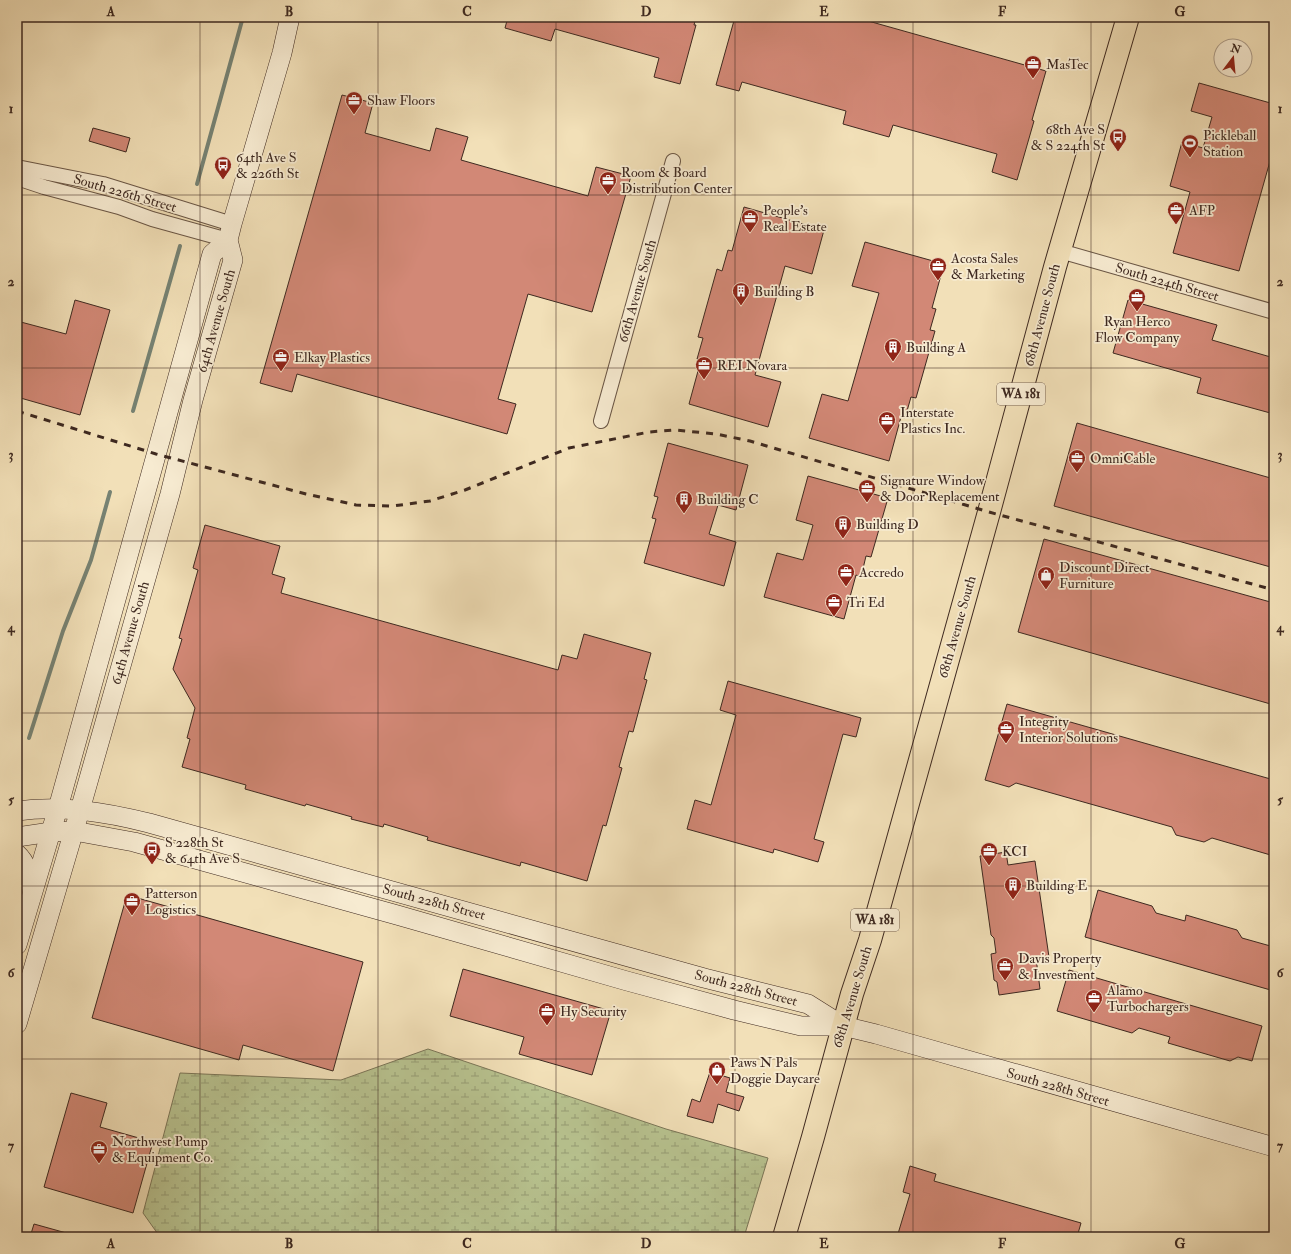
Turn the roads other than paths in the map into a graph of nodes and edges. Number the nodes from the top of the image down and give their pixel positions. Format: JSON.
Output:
{"nodes":[{"id":1,"x":290,"y":17,"type":"edge"},
{"id":2,"x":1128,"y":17,"type":"edge"},
{"id":3,"x":673,"y":161,"type":"dead end"},
{"id":4,"x":17,"y":167,"type":"edge"},
{"id":5,"x":17,"y":178,"type":"edge"},
{"id":6,"x":230,"y":232,"type":"junction"},
{"id":7,"x":1060,"y":251,"type":"junction"},
{"id":8,"x":1274,"y":312,"type":"edge"},
{"id":9,"x":601,"y":422,"type":"dead end"},
{"id":10,"x":58,"y":808,"type":"junction"},
{"id":11,"x":80,"y":810,"type":"junction"},
{"id":12,"x":17,"y":811,"type":"edge"},
{"id":13,"x":74,"y":831,"type":"junction"},
{"id":14,"x":51,"y":832,"type":"junction"},
{"id":15,"x":17,"y":837,"type":"edge"},
{"id":16,"x":17,"y":854,"type":"edge"},
{"id":17,"x":32,"y":893,"type":"junction"},
{"id":18,"x":17,"y":945,"type":"edge"},
{"id":19,"x":17,"y":1024,"type":"edge"},
{"id":20,"x":843,"y":1026,"type":"junction"},
{"id":21,"x":1274,"y":1148,"type":"edge"},
{"id":22,"x":784,"y":1237,"type":"edge"}],
"edges":[{"from":1,"to":6,"type":"main road","name":"64th Avenue South"},
{"from":2,"to":7,"type":"main road","name":"68th Avenue South","number":"WA 181"},
{"from":3,"to":9,"type":"street","name":"66th Avenue South"},
{"from":4,"to":6,"type":"street","name":"South 226th Street"},
{"from":5,"to":6,"type":"street","name":"South 226th Street"},
{"from":6,"to":10,"type":"main road","name":"64th Avenue South"},
{"from":6,"to":11,"type":"main road","name":"64th Avenue South"},
{"from":7,"to":8,"type":"street","name":"South 224th Street"},
{"from":7,"to":20,"type":"main road","name":"68th Avenue South","number":"WA 181"},
{"from":10,"to":11,"type":"main road","name":"South 228th Street"},
{"from":10,"to":12,"type":"main road","name":"South 228th Street"},
{"from":10,"to":14,"type":"main road","name":"64th Avenue South"},
{"from":11,"to":13,"type":"main road","name":"64th Avenue South"},
{"from":11,"to":20,"type":"main road","name":"South 228th Street"},
{"from":13,"to":14,"type":"main road","name":"South 228th Street"},
{"from":13,"to":19,"type":"main road","name":"64th Avenue South"},
{"from":13,"to":20,"type":"main road","name":"South 228th Street"},
{"from":14,"to":15,"type":"main road","name":"South 228th Street"},
{"from":14,"to":17,"type":"main road","name":"64th Avenue South"},
{"from":16,"to":17,"type":"main road"},
{"from":17,"to":18,"type":"main road","name":"64th Avenue South"},
{"from":20,"to":21,"type":"main road","name":"South 228th Street"},
{"from":20,"to":22,"type":"main road","name":"68th Avenue South","number":"WA 181"}]}
